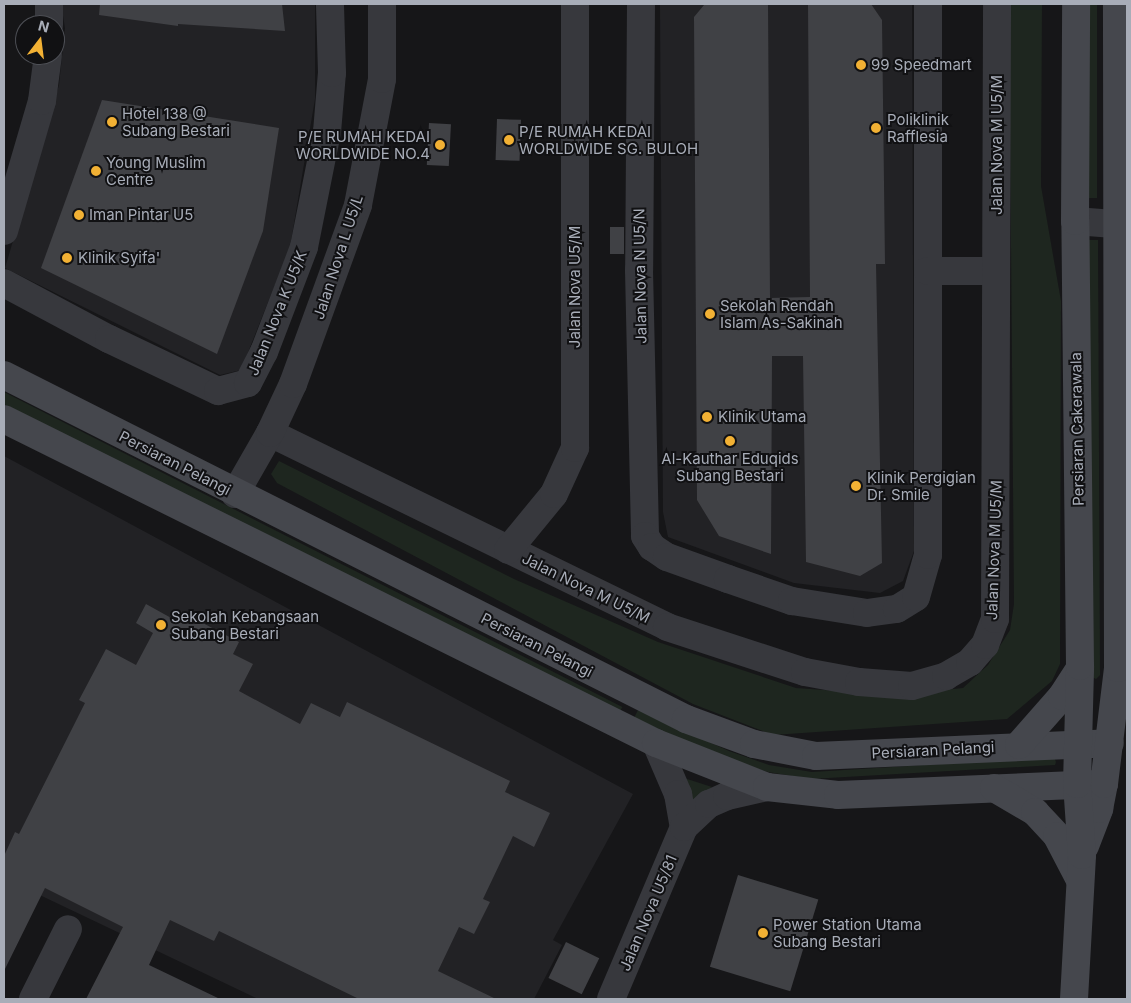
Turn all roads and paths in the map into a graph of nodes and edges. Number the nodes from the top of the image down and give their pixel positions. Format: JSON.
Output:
{"nodes":[{"id":1,"x":330,"y":4,"type":"edge"},
{"id":2,"x":382,"y":4,"type":"edge"},
{"id":3,"x":575,"y":4,"type":"edge"},
{"id":4,"x":641,"y":4,"type":"edge"},
{"id":5,"x":928,"y":4,"type":"edge"},
{"id":6,"x":997,"y":4,"type":"edge"},
{"id":7,"x":1076,"y":4,"type":"edge"},
{"id":8,"x":1117,"y":4,"type":"edge"},
{"id":9,"x":47,"y":65,"type":"edge"},
{"id":10,"x":1116,"y":111,"type":"junction"},
{"id":11,"x":1127,"y":152,"type":"edge"},
{"id":12,"x":1075,"y":221,"type":"junction"},
{"id":13,"x":1121,"y":223,"type":"edge"},
{"id":14,"x":4,"y":231,"type":"edge"},
{"id":15,"x":928,"y":271,"type":"junction"},
{"id":16,"x":996,"y":271,"type":"junction"},
{"id":17,"x":4,"y":282,"type":"edge"},
{"id":18,"x":1127,"y":284,"type":"edge"},
{"id":19,"x":1116,"y":312,"type":"junction"},
{"id":20,"x":4,"y":375,"type":"edge"},
{"id":21,"x":4,"y":419,"type":"edge"},
{"id":22,"x":270,"y":434,"type":"junction"},
{"id":23,"x":236,"y":494,"type":"junction"},
{"id":24,"x":508,"y":550,"type":"junction"},
{"id":25,"x":1080,"y":666,"type":"junction"},
{"id":26,"x":1110,"y":743,"type":"junction"},
{"id":27,"x":656,"y":744,"type":"junction"},
{"id":28,"x":1077,"y":744,"type":"junction"},
{"id":29,"x":1019,"y":745,"type":"junction"},
{"id":30,"x":1077,"y":784,"type":"junction"},
{"id":31,"x":1104,"y":784,"type":"junction"},
{"id":32,"x":767,"y":787,"type":"junction"},
{"id":33,"x":994,"y":788,"type":"junction"},
{"id":34,"x":684,"y":827,"type":"junction"},
{"id":35,"x":1080,"y":866,"type":"junction"},
{"id":36,"x":68,"y":929,"type":"dead end"},
{"id":37,"x":33,"y":999,"type":"edge"},
{"id":38,"x":611,"y":999,"type":"edge"},
{"id":39,"x":1074,"y":999,"type":"edge"}],
"edges":[{"from":1,"to":17,"type":"street","name":"Jalan Nova K U5/K"},
{"from":2,"to":22,"type":"street","name":"Jalan Nova L U5/L"},
{"from":3,"to":24,"type":"street","name":"Jalan Nova U5/M"},
{"from":4,"to":15,"type":"street","name":"Jalan Nova N U5/N"},
{"from":5,"to":15,"type":"street"},
{"from":6,"to":16,"type":"street","name":"Jalan Nova M U5/M"},
{"from":7,"to":12,"type":"street","name":"Persiaran Cakerawala"},
{"from":8,"to":10,"type":"street","name":"Persiaran Cakerawala"},
{"from":9,"to":14,"type":"street"},
{"from":10,"to":11,"type":"street"},
{"from":10,"to":13,"type":"street","name":"Persiaran Cakerawala"},
{"from":12,"to":13,"type":"street"},
{"from":12,"to":25,"type":"street","name":"Persiaran Cakerawala"},
{"from":13,"to":19,"type":"street","name":"Persiaran Cakerawala"},
{"from":15,"to":16,"type":"street"},
{"from":16,"to":24,"type":"street","name":"Jalan Nova M U5/M"},
{"from":18,"to":19,"type":"street"},
{"from":19,"to":26,"type":"street","name":"Persiaran Cakerawala"},
{"from":20,"to":23,"type":"street","name":"Persiaran Pelangi"},
{"from":21,"to":27,"type":"street"},
{"from":22,"to":23,"type":"street","name":"Jalan Nova L U5/L"},
{"from":22,"to":24,"type":"street","name":"Jalan Nova M U5/M"},
{"from":23,"to":29,"type":"street","name":"Persiaran Pelangi"},
{"from":25,"to":28,"type":"street","name":"Persiaran Cakerawala"},
{"from":25,"to":29,"type":"street"},
{"from":26,"to":28,"type":"street","name":"Persiaran Pelangi"},
{"from":26,"to":31,"type":"street","name":"Persiaran Cakerawala"},
{"from":27,"to":32,"type":"street"},
{"from":27,"to":34,"type":"street"},
{"from":28,"to":29,"type":"street","name":"Persiaran Pelangi"},
{"from":28,"to":30,"type":"street","name":"Persiaran Cakerawala"},
{"from":30,"to":31,"type":"street"},
{"from":30,"to":33,"type":"street"},
{"from":30,"to":35,"type":"street","name":"Persiaran Cakerawala"},
{"from":31,"to":35,"type":"street","name":"Persiaran Cakerawala"},
{"from":32,"to":33,"type":"street"},
{"from":32,"to":34,"type":"street"},
{"from":33,"to":35,"type":"street"},
{"from":34,"to":38,"type":"street","name":"Jalan Nova U5/81"},
{"from":35,"to":39,"type":"street","name":"Persiaran Cakerawala"},
{"from":36,"to":37,"type":"street"}]}
